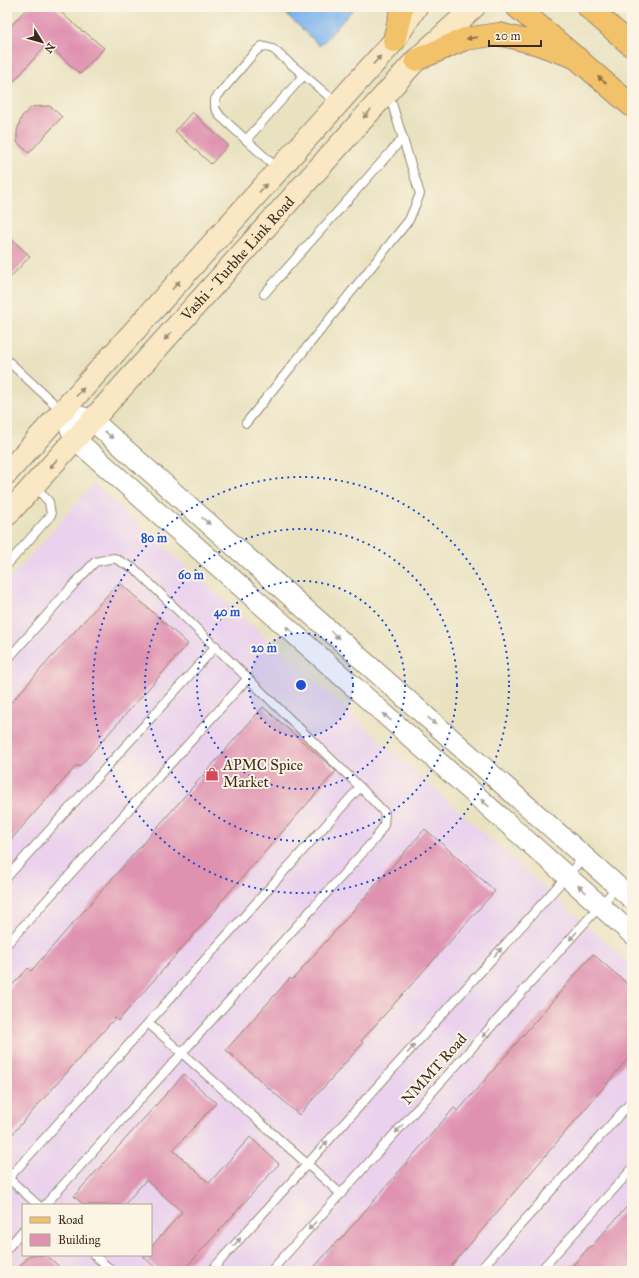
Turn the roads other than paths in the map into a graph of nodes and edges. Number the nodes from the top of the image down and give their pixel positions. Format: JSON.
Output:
{"nodes":[{"id":1,"x":402,"y":7,"type":"edge"},
{"id":2,"x":416,"y":7,"type":"edge"},
{"id":3,"x":474,"y":7,"type":"edge"},
{"id":4,"x":517,"y":7,"type":"edge"},
{"id":5,"x":588,"y":7,"type":"edge"},
{"id":6,"x":602,"y":15,"type":"edge"},
{"id":7,"x":394,"y":41,"type":"junction"},
{"id":8,"x":632,"y":46,"type":"edge"},
{"id":9,"x":577,"y":58,"type":"junction"},
{"id":10,"x":416,"y":60,"type":"junction"},
{"id":11,"x":304,"y":75,"type":"junction"},
{"id":12,"x":388,"y":91,"type":"junction"},
{"id":13,"x":338,"y":104,"type":"junction"},
{"id":14,"x":632,"y":106,"type":"edge"},
{"id":15,"x":403,"y":138,"type":"junction"},
{"id":16,"x":246,"y":140,"type":"junction"},
{"id":17,"x":279,"y":170,"type":"junction"},
{"id":18,"x":264,"y":294,"type":"dead end"},
{"id":19,"x":7,"y":360,"type":"edge"},
{"id":20,"x":63,"y":411,"type":"junction"},
{"id":21,"x":92,"y":420,"type":"junction"},
{"id":22,"x":246,"y":423,"type":"dead end"},
{"id":23,"x":75,"y":439,"type":"junction"},
{"id":24,"x":7,"y":473,"type":"edge"},
{"id":25,"x":34,"y":485,"type":"junction"},
{"id":26,"x":7,"y":515,"type":"edge"},
{"id":27,"x":7,"y":564,"type":"edge"},
{"id":28,"x":216,"y":646,"type":"junction"},
{"id":29,"x":7,"y":660,"type":"edge"},
{"id":30,"x":248,"y":678,"type":"junction"},
{"id":31,"x":360,"y":787,"type":"junction"},
{"id":32,"x":584,"y":856,"type":"junction"},
{"id":33,"x":567,"y":876,"type":"junction"},
{"id":34,"x":7,"y":877,"type":"edge"},
{"id":35,"x":625,"y":893,"type":"edge"},
{"id":36,"x":600,"y":906,"type":"junction"},
{"id":37,"x":632,"y":934,"type":"edge"},
{"id":38,"x":7,"y":944,"type":"edge"},
{"id":39,"x":148,"y":1022,"type":"junction"},
{"id":40,"x":182,"y":1052,"type":"junction"},
{"id":41,"x":632,"y":1101,"type":"edge"},
{"id":42,"x":307,"y":1164,"type":"junction"},
{"id":43,"x":632,"y":1169,"type":"edge"},
{"id":44,"x":7,"y":1178,"type":"edge"},
{"id":45,"x":341,"y":1194,"type":"junction"},
{"id":46,"x":37,"y":1204,"type":"edge"},
{"id":47,"x":46,"y":1204,"type":"edge"},
{"id":48,"x":22,"y":1231,"type":"edge"},
{"id":49,"x":7,"y":1249,"type":"edge"},
{"id":50,"x":95,"y":1256,"type":"edge"},
{"id":51,"x":112,"y":1271,"type":"edge"},
{"id":52,"x":211,"y":1271,"type":"edge"},
{"id":53,"x":271,"y":1271,"type":"edge"},
{"id":54,"x":480,"y":1271,"type":"edge"},
{"id":55,"x":540,"y":1271,"type":"edge"}],
"edges":[{"from":1,"to":7,"type":"main road"},
{"from":2,"to":7,"type":"main road","name":"Vashi - Turbhe Link Road"},
{"from":3,"to":10,"type":"main road","name":"Vashi - Turbhe Link Road"},
{"from":4,"to":9,"type":"main road"},
{"from":5,"to":6,"type":"main road"},
{"from":6,"to":8,"type":"main road"},
{"from":13,"to":7,"type":"main road","name":"Vashi - Turbhe Link Road","one_way":true},
{"from":9,"to":10,"type":"main road","one_way":true},
{"from":14,"to":9,"type":"main road","one_way":true},
{"from":10,"to":12,"type":"main road","name":"Vashi - Turbhe Link Road"},
{"from":11,"to":13,"type":"lane"},
{"from":11,"to":16,"type":"lane"},
{"from":11,"to":16,"type":"lane"},
{"from":12,"to":15,"type":"lane"},
{"from":12,"to":21,"type":"main road","name":"Vashi - Turbhe Link Road","one_way":true},
{"from":13,"to":17,"type":"main road","name":"Vashi - Turbhe Link Road"},
{"from":15,"to":18,"type":"lane"},
{"from":15,"to":22,"type":"lane"},
{"from":16,"to":17,"type":"lane"},
{"from":20,"to":17,"type":"main road","name":"Vashi - Turbhe Link Road","one_way":true},
{"from":19,"to":20,"type":"lane"},
{"from":20,"to":21,"type":"street"},
{"from":20,"to":23,"type":"street"},
{"from":20,"to":24,"type":"main road","name":"Vashi - Turbhe Link Road"},
{"from":21,"to":23,"type":"main road","name":"Vashi - Turbhe Link Road"},
{"from":21,"to":32,"type":"street","one_way":true},
{"from":23,"to":25,"type":"main road","name":"Vashi - Turbhe Link Road","one_way":true},
{"from":33,"to":23,"type":"street","one_way":true},
{"from":25,"to":26,"type":"main road","name":"Vashi - Turbhe Link Road"},
{"from":25,"to":27,"type":"lane"},
{"from":28,"to":29,"type":"lane"},
{"from":28,"to":30,"type":"lane"},
{"from":28,"to":34,"type":"lane"},
{"from":30,"to":31,"type":"lane"},
{"from":30,"to":38,"type":"lane"},
{"from":31,"to":39,"type":"lane"},
{"from":31,"to":40,"type":"lane"},
{"from":32,"to":33,"type":"lane"},
{"from":32,"to":35,"type":"street"},
{"from":36,"to":33,"type":"street","one_way":true},
{"from":42,"to":33,"type":"lane","one_way":true},
{"from":35,"to":36,"type":"lane","name":"NMMT Road"},
{"from":36,"to":37,"type":"street"},
{"from":36,"to":45,"type":"lane","name":"NMMT Road","one_way":true},
{"from":39,"to":40,"type":"lane"},
{"from":39,"to":44,"type":"lane"},
{"from":40,"to":42,"type":"lane"},
{"from":40,"to":47,"type":"lane"},
{"from":41,"to":54,"type":"lane"},
{"from":42,"to":45,"type":"lane"},
{"from":52,"to":42,"type":"lane","one_way":true},
{"from":43,"to":55,"type":"lane"},
{"from":44,"to":46,"type":"lane"},
{"from":45,"to":53,"type":"lane","name":"NMMT Road","one_way":true},
{"from":48,"to":49,"type":"lane"},
{"from":50,"to":51,"type":"lane"}]}
